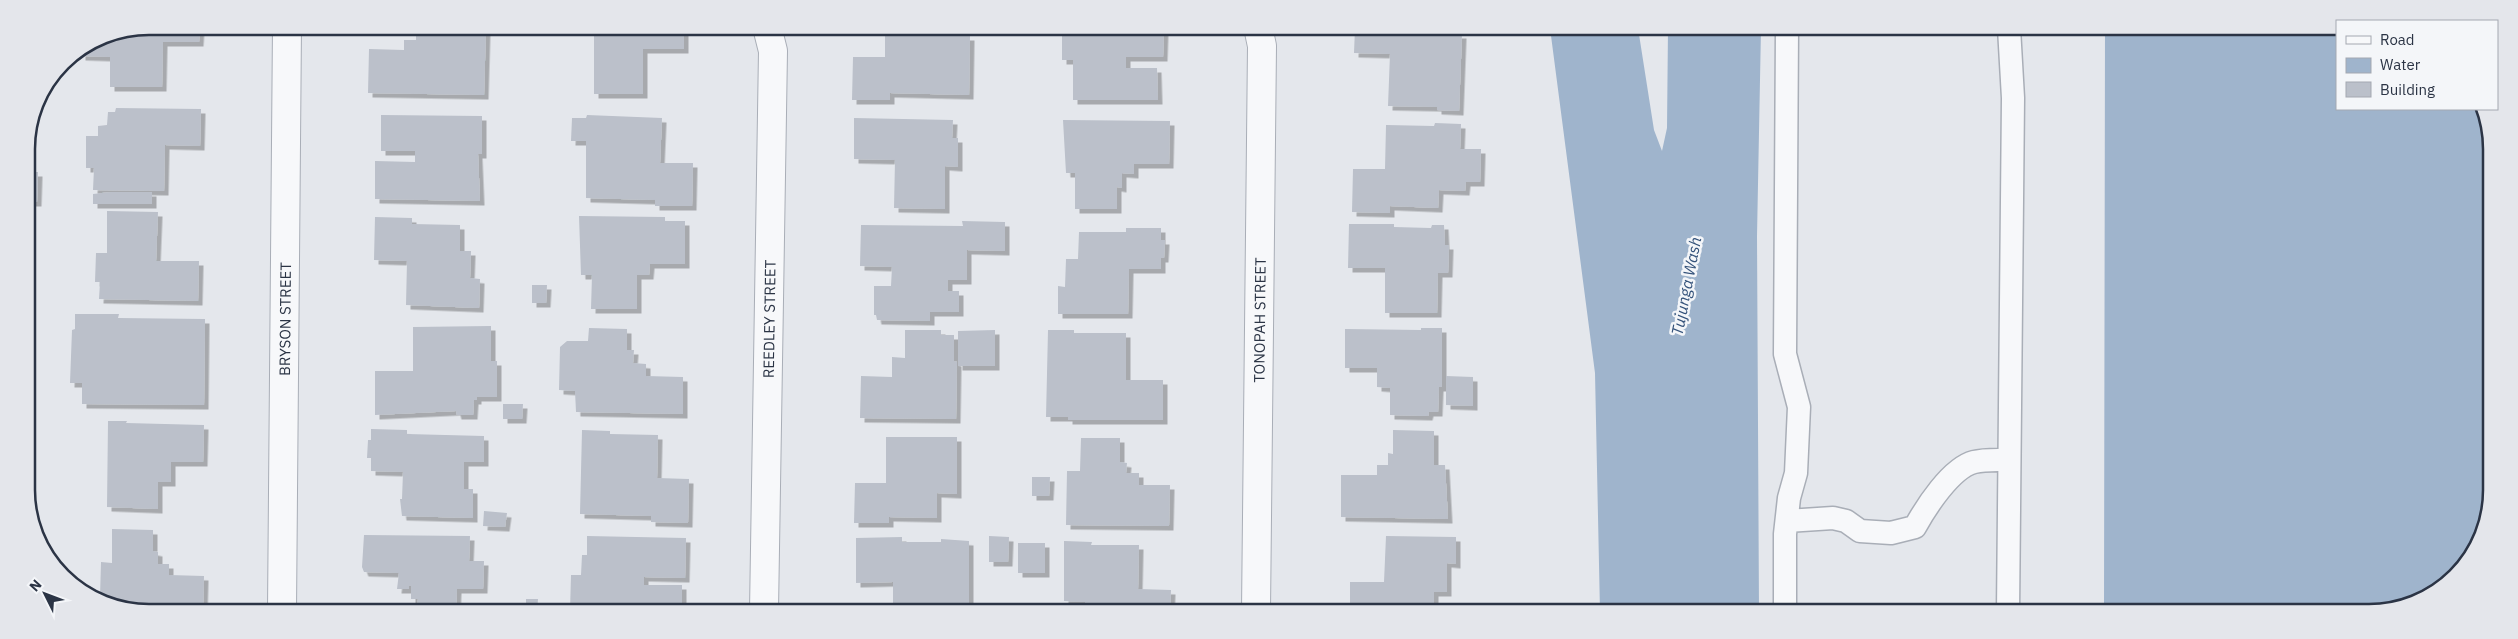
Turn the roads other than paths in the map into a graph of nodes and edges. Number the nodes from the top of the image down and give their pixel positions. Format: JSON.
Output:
{"nodes":[{"id":1,"x":287,"y":35,"type":"edge"},
{"id":2,"x":769,"y":35,"type":"edge"},
{"id":3,"x":1260,"y":35,"type":"edge"},
{"id":4,"x":1787,"y":35,"type":"edge"},
{"id":5,"x":2009,"y":35,"type":"edge"},
{"id":6,"x":2014,"y":35,"type":"edge"},
{"id":7,"x":2012,"y":98,"type":"junction"},
{"id":8,"x":2009,"y":460,"type":"junction"},
{"id":9,"x":1787,"y":521,"type":"junction"},
{"id":10,"x":282,"y":604,"type":"edge"},
{"id":11,"x":764,"y":604,"type":"edge"},
{"id":12,"x":1256,"y":604,"type":"edge"},
{"id":13,"x":1785,"y":604,"type":"edge"},
{"id":14,"x":2008,"y":604,"type":"edge"}],
"edges":[{"from":1,"to":10,"type":"street","name":"BRYSON STREET"},
{"from":2,"to":11,"type":"street","name":"REEDLEY STREET"},
{"from":3,"to":12,"type":"street","name":"TONOPAH STREET"},
{"from":4,"to":9,"type":"lane"},
{"from":5,"to":7,"type":"lane"},
{"from":6,"to":7,"type":"lane"},
{"from":7,"to":8,"type":"lane"},
{"from":8,"to":9,"type":"lane"},
{"from":8,"to":14,"type":"lane"},
{"from":9,"to":13,"type":"lane"}]}
